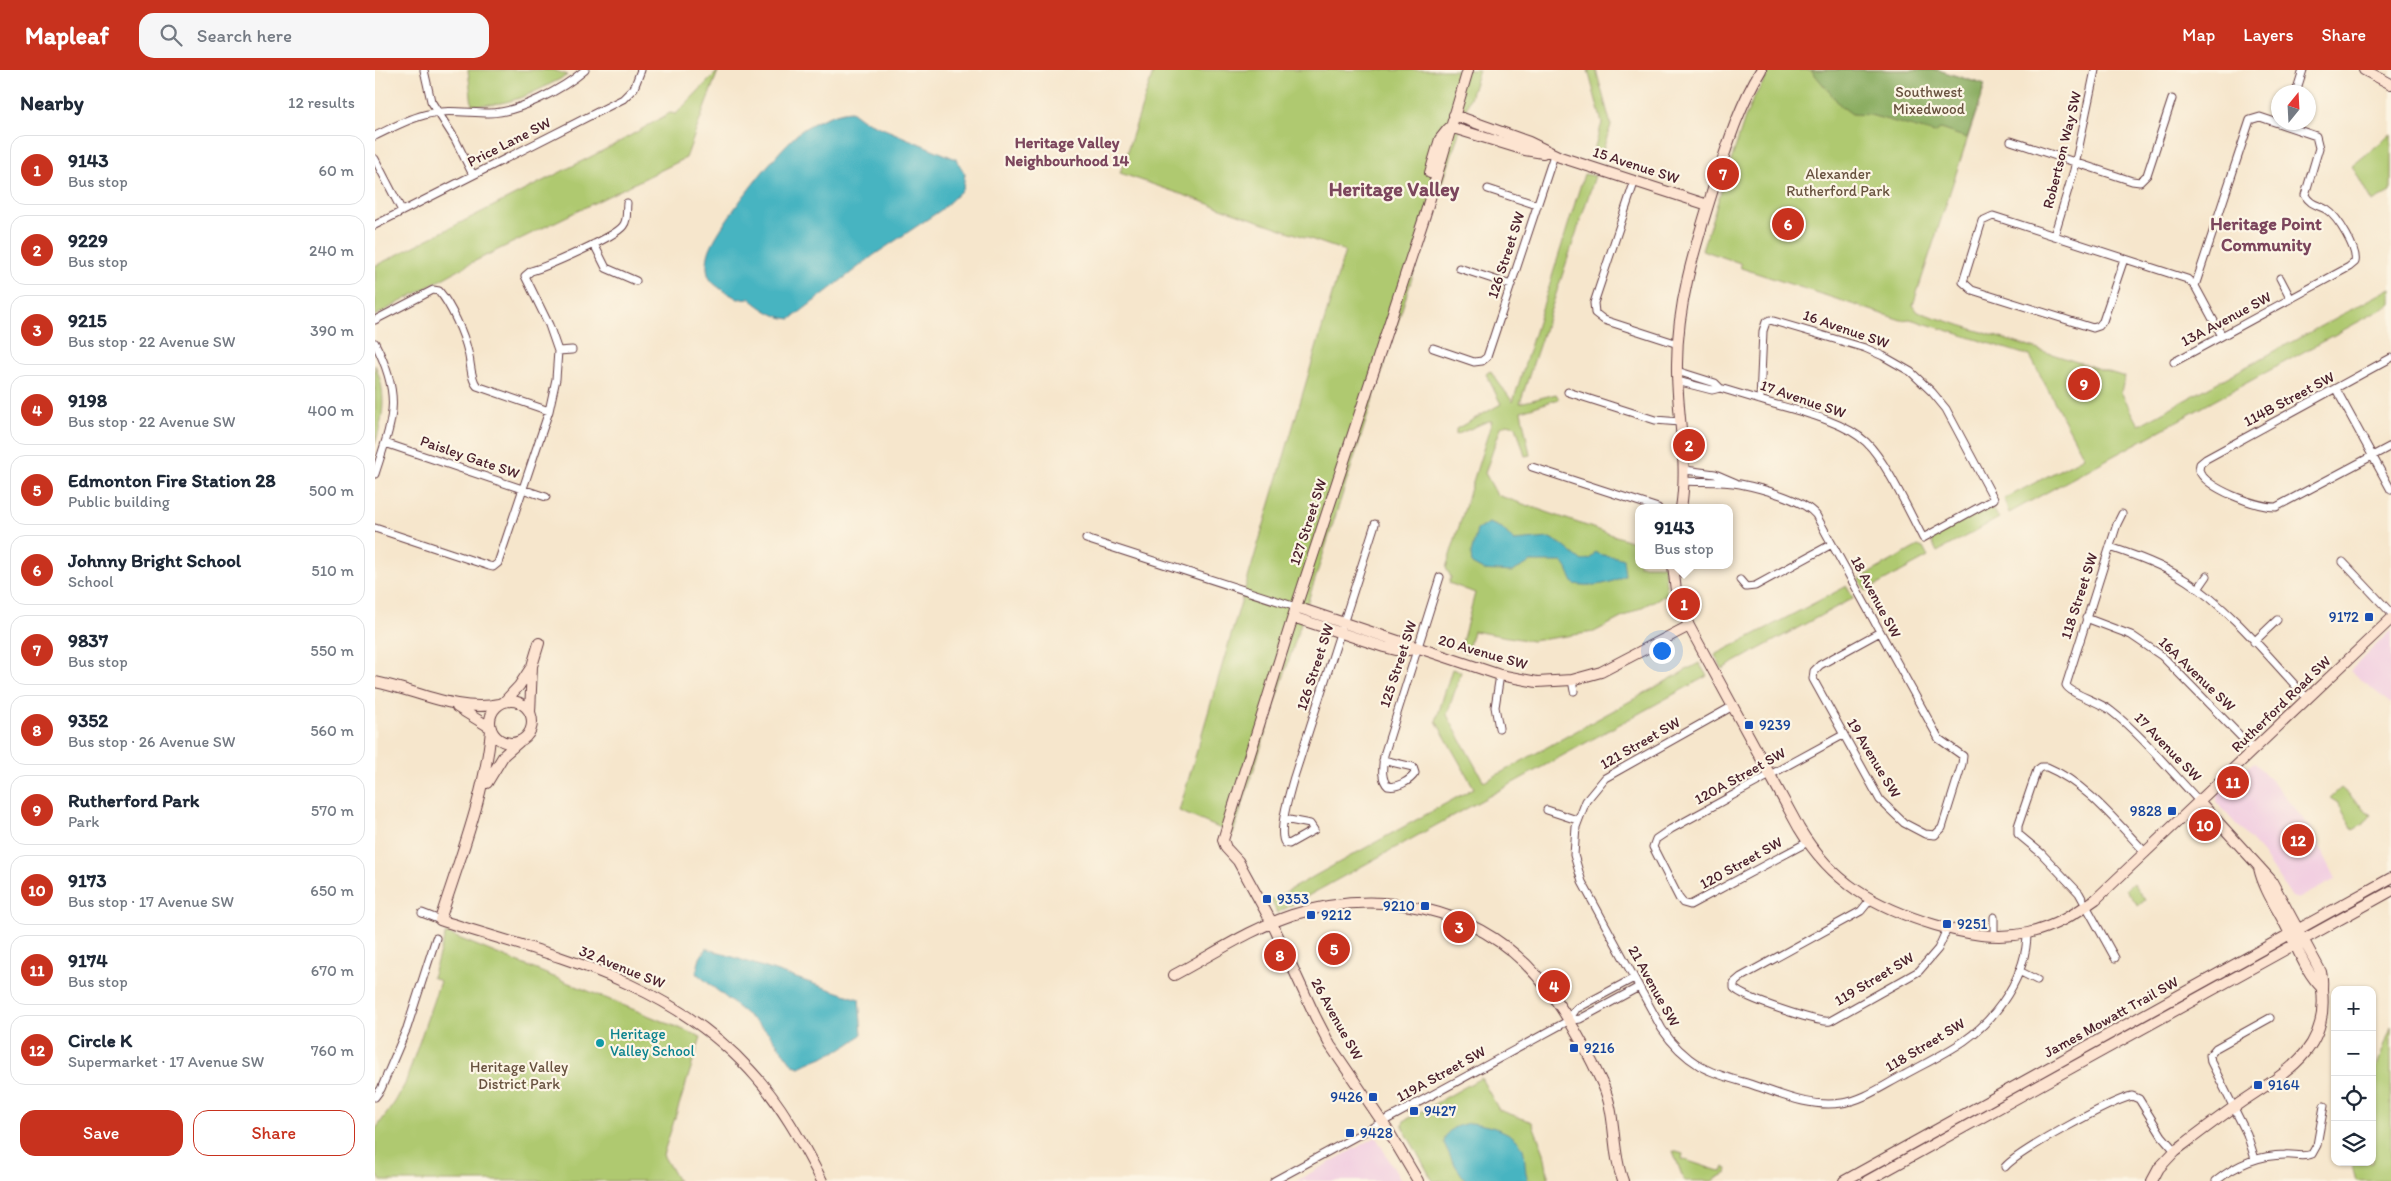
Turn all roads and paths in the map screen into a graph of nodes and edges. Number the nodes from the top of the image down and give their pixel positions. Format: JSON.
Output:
{"nodes":[{"id":1,"x":424,"y":70,"type":"edge"},
{"id":2,"x":585,"y":70,"type":"edge"},
{"id":3,"x":641,"y":70,"type":"edge"},
{"id":4,"x":1469,"y":70,"type":"edge"},
{"id":5,"x":1761,"y":70,"type":"edge"},
{"id":6,"x":2095,"y":70,"type":"edge"},
{"id":7,"x":2303,"y":70,"type":"edge"},
{"id":8,"x":2364,"y":70,"type":"edge"},
{"id":9,"x":2391,"y":84,"type":"edge"},
{"id":10,"x":2298,"y":85,"type":"edge"},
{"id":11,"x":2171,"y":99,"type":"dead end"},
{"id":12,"x":437,"y":112,"type":"junction"},
{"id":13,"x":1454,"y":115,"type":"junction"},
{"id":14,"x":2271,"y":120,"type":"edge"},
{"id":15,"x":1450,"y":127,"type":"junction"},
{"id":16,"x":2302,"y":130,"type":"edge"},
{"id":17,"x":375,"y":136,"type":"edge"},
{"id":18,"x":2011,"y":141,"type":"dead end"},
{"id":19,"x":1554,"y":154,"type":"junction"},
{"id":20,"x":375,"y":159,"type":"edge"},
{"id":21,"x":2076,"y":162,"type":"junction"},
{"id":22,"x":473,"y":175,"type":"junction"},
{"id":23,"x":1635,"y":180,"type":"junction"},
{"id":24,"x":1488,"y":189,"type":"dead end"},
{"id":25,"x":627,"y":203,"type":"dead end"},
{"id":26,"x":1537,"y":205,"type":"junction"},
{"id":27,"x":1708,"y":205,"type":"junction"},
{"id":28,"x":401,"y":211,"type":"junction"},
{"id":29,"x":375,"y":224,"type":"edge"},
{"id":30,"x":2054,"y":236,"type":"junction"},
{"id":31,"x":594,"y":244,"type":"junction"},
{"id":32,"x":2124,"y":259,"type":"junction"},
{"id":33,"x":1459,"y":268,"type":"dead end"},
{"id":34,"x":2279,"y":278,"type":"dead end"},
{"id":35,"x":635,"y":280,"type":"dead end"},
{"id":36,"x":1511,"y":285,"type":"junction"},
{"id":37,"x":2195,"y":286,"type":"junction"},
{"id":38,"x":2291,"y":299,"type":"junction"},
{"id":39,"x":375,"y":320,"type":"edge"},
{"id":40,"x":2222,"y":336,"type":"junction"},
{"id":41,"x":375,"y":343,"type":"edge"},
{"id":42,"x":1678,"y":344,"type":"junction"},
{"id":43,"x":1433,"y":348,"type":"dead end"},
{"id":44,"x":572,"y":350,"type":"dead end"},
{"id":45,"x":558,"y":351,"type":"junction"},
{"id":46,"x":2391,"y":358,"type":"edge"},
{"id":47,"x":2174,"y":362,"type":"dead end"},
{"id":48,"x":1677,"y":376,"type":"junction"},
{"id":49,"x":2336,"y":389,"type":"junction"},
{"id":50,"x":1568,"y":392,"type":"dead end"},
{"id":51,"x":1760,"y":400,"type":"junction"},
{"id":52,"x":549,"y":411,"type":"junction"},
{"id":53,"x":1681,"y":422,"type":"junction"},
{"id":54,"x":385,"y":443,"type":"junction"},
{"id":55,"x":2391,"y":446,"type":"edge"},
{"id":56,"x":2373,"y":456,"type":"junction"},
{"id":57,"x":1532,"y":467,"type":"dead end"},
{"id":58,"x":1685,"y":470,"type":"junction"},
{"id":59,"x":375,"y":474,"type":"edge"},
{"id":60,"x":1685,"y":482,"type":"junction"},
{"id":61,"x":1738,"y":484,"type":"junction"},
{"id":62,"x":523,"y":489,"type":"junction"},
{"id":63,"x":2391,"y":490,"type":"edge"},
{"id":64,"x":546,"y":497,"type":"dead end"},
{"id":65,"x":1646,"y":504,"type":"edge"},
{"id":66,"x":1682,"y":504,"type":"edge"},
{"id":67,"x":2122,"y":514,"type":"dead end"},
{"id":68,"x":1375,"y":524,"type":"dead end"},
{"id":69,"x":375,"y":528,"type":"edge"},
{"id":70,"x":1923,"y":538,"type":"joint"},
{"id":71,"x":1086,"y":539,"type":"dead end"},
{"id":72,"x":1832,"y":544,"type":"junction"},
{"id":73,"x":2110,"y":547,"type":"junction"},
{"id":74,"x":2343,"y":562,"type":"dead end"},
{"id":75,"x":1673,"y":569,"type":"edge"},
{"id":76,"x":2207,"y":576,"type":"dead end"},
{"id":77,"x":1440,"y":577,"type":"dead end"},
{"id":78,"x":1740,"y":580,"type":"dead end"},
{"id":79,"x":2198,"y":589,"type":"junction"},
{"id":80,"x":1294,"y":612,"type":"junction"},
{"id":81,"x":2391,"y":613,"type":"edge"},
{"id":82,"x":2086,"y":618,"type":"junction"},
{"id":83,"x":2391,"y":619,"type":"edge"},
{"id":84,"x":2277,"y":620,"type":"dead end"},
{"id":85,"x":1689,"y":626,"type":"junction"},
{"id":86,"x":1342,"y":628,"type":"junction"},
{"id":87,"x":1880,"y":632,"type":"junction"},
{"id":88,"x":2254,"y":642,"type":"junction"},
{"id":89,"x":539,"y":643,"type":"dead end"},
{"id":90,"x":1417,"y":649,"type":"junction"},
{"id":91,"x":532,"y":666,"type":"junction"},
{"id":92,"x":1500,"y":675,"type":"junction"},
{"id":93,"x":375,"y":677,"type":"edge"},
{"id":94,"x":1571,"y":680,"type":"junction"},
{"id":95,"x":375,"y":682,"type":"edge"},
{"id":96,"x":393,"y":685,"type":"junction"},
{"id":97,"x":2067,"y":687,"type":"joint"},
{"id":98,"x":1574,"y":691,"type":"dead end"},
{"id":99,"x":2308,"y":699,"type":"junction"},
{"id":100,"x":502,"y":703,"type":"junction"},
{"id":101,"x":452,"y":704,"type":"junction"},
{"id":102,"x":1733,"y":706,"type":"junction"},
{"id":103,"x":530,"y":712,"type":"junction"},
{"id":104,"x":1499,"y":728,"type":"dead end"},
{"id":105,"x":491,"y":729,"type":"junction"},
{"id":106,"x":1843,"y":735,"type":"junction"},
{"id":107,"x":519,"y":742,"type":"junction"},
{"id":108,"x":2254,"y":750,"type":"junction"},
{"id":109,"x":1383,"y":760,"type":"junction"},
{"id":110,"x":1770,"y":774,"type":"junction"},
{"id":111,"x":481,"y":794,"type":"junction"},
{"id":112,"x":2200,"y":802,"type":"junction"},
{"id":113,"x":1547,"y":810,"type":"dead end"},
{"id":114,"x":1284,"y":819,"type":"junction"},
{"id":115,"x":1577,"y":820,"type":"junction"},
{"id":116,"x":1933,"y":836,"type":"joint"},
{"id":117,"x":1223,"y":840,"type":"joint"},
{"id":118,"x":1808,"y":842,"type":"junction"},
{"id":119,"x":2146,"y":853,"type":"junction"},
{"id":120,"x":2391,"y":878,"type":"edge"},
{"id":121,"x":2391,"y":891,"type":"edge"},
{"id":122,"x":1871,"y":900,"type":"junction"},
{"id":123,"x":1687,"y":905,"type":"joint"},
{"id":124,"x":2087,"y":905,"type":"junction"},
{"id":125,"x":422,"y":913,"type":"dead end"},
{"id":126,"x":1994,"y":917,"type":"dead end"},
{"id":127,"x":440,"y":920,"type":"junction"},
{"id":128,"x":1272,"y":923,"type":"junction"},
{"id":129,"x":1947,"y":929,"type":"junction"},
{"id":130,"x":2295,"y":932,"type":"junction"},
{"id":131,"x":2027,"y":933,"type":"junction"},
{"id":132,"x":1994,"y":936,"type":"junction"},
{"id":133,"x":436,"y":938,"type":"dead end"},
{"id":134,"x":2300,"y":942,"type":"junction"},
{"id":135,"x":2115,"y":958,"type":"dead end"},
{"id":136,"x":2019,"y":971,"type":"junction"},
{"id":137,"x":1174,"y":975,"type":"dead end"},
{"id":138,"x":1634,"y":978,"type":"junction"},
{"id":139,"x":2037,"y":980,"type":"dead end"},
{"id":140,"x":1639,"y":987,"type":"junction"},
{"id":141,"x":2270,"y":1018,"type":"dead end"},
{"id":142,"x":1568,"y":1020,"type":"junction"},
{"id":143,"x":375,"y":1097,"type":"edge"},
{"id":144,"x":1819,"y":1104,"type":"joint"},
{"id":145,"x":2324,"y":1106,"type":"dead end"},
{"id":146,"x":2233,"y":1108,"type":"junction"},
{"id":147,"x":1382,"y":1122,"type":"junction"},
{"id":148,"x":2175,"y":1150,"type":"junction"},
{"id":149,"x":2255,"y":1159,"type":"junction"},
{"id":150,"x":2005,"y":1167,"type":"dead end"},
{"id":151,"x":822,"y":1181,"type":"edge"},
{"id":152,"x":1274,"y":1181,"type":"edge"},
{"id":153,"x":1418,"y":1181,"type":"edge"},
{"id":154,"x":1623,"y":1181,"type":"edge"},
{"id":155,"x":1844,"y":1181,"type":"edge"},
{"id":156,"x":1867,"y":1181,"type":"edge"},
{"id":157,"x":2152,"y":1181,"type":"edge"},
{"id":158,"x":2216,"y":1181,"type":"edge"}],
"edges":[{"from":1,"to":12,"type":"street"},
{"from":2,"to":12,"type":"street"},
{"from":3,"to":22,"type":"street","name":"Price Lane SW"},
{"from":4,"to":13,"type":"street","name":"127 Street SW"},
{"from":5,"to":27,"type":"street"},
{"from":6,"to":21,"type":"street","name":"Robertson Way SW"},
{"from":7,"to":10,"type":"street"},
{"from":8,"to":9,"type":"street"},
{"from":11,"to":21,"type":"street"},
{"from":12,"to":17,"type":"street"},
{"from":12,"to":22,"type":"street"},
{"from":13,"to":15,"type":"street","name":"127 Street SW"},
{"from":13,"to":19,"type":"street","name":"15 Avenue SW"},
{"from":14,"to":37,"type":"street"},
{"from":15,"to":19,"type":"street","name":"15 Avenue SW"},
{"from":15,"to":80,"type":"street","name":"127 Street SW"},
{"from":16,"to":38,"type":"street","name":"13A Avenue SW"},
{"from":18,"to":21,"type":"street"},
{"from":19,"to":23,"type":"street","name":"15 Avenue SW"},
{"from":19,"to":26,"type":"street","name":"126 Street SW"},
{"from":20,"to":28,"type":"street"},
{"from":21,"to":30,"type":"street","name":"Robertson Way SW"},
{"from":22,"to":28,"type":"street","name":"Price Lane SW"},
{"from":23,"to":27,"type":"street","name":"15 Avenue SW"},
{"from":23,"to":42,"type":"street"},
{"from":24,"to":26,"type":"street"},
{"from":25,"to":31,"type":"street"},
{"from":26,"to":36,"type":"street","name":"126 Street SW"},
{"from":27,"to":42,"type":"street"},
{"from":28,"to":29,"type":"street","name":"Price Lane SW"},
{"from":30,"to":32,"type":"street"},
{"from":30,"to":32,"type":"street"},
{"from":31,"to":35,"type":"street"},
{"from":31,"to":45,"type":"street"},
{"from":32,"to":37,"type":"street"},
{"from":33,"to":36,"type":"street"},
{"from":34,"to":38,"type":"street","name":"13A Avenue SW"},
{"from":36,"to":43,"type":"street","name":"126 Street SW"},
{"from":37,"to":40,"type":"street"},
{"from":38,"to":40,"type":"street","name":"13A Avenue SW"},
{"from":39,"to":52,"type":"street"},
{"from":40,"to":47,"type":"street","name":"13A Avenue SW"},
{"from":41,"to":54,"type":"street"},
{"from":42,"to":48,"type":"street"},
{"from":44,"to":45,"type":"street"},
{"from":45,"to":52,"type":"street"},
{"from":46,"to":49,"type":"street","name":"114B Street SW"},
{"from":48,"to":51,"type":"street","name":"17 Avenue SW"},
{"from":48,"to":53,"type":"street"},
{"from":49,"to":56,"type":"street"},
{"from":49,"to":56,"type":"street","name":"114B Street SW"},
{"from":50,"to":53,"type":"street"},
{"from":51,"to":70,"type":"street","name":"17 Avenue SW"},
{"from":51,"to":70,"type":"street","name":"16 Avenue SW"},
{"from":52,"to":62,"type":"street"},
{"from":53,"to":58,"type":"street"},
{"from":54,"to":59,"type":"street"},
{"from":54,"to":62,"type":"street","name":"Paisley Gate SW"},
{"from":55,"to":56,"type":"street"},
{"from":56,"to":63,"type":"street"},
{"from":57,"to":65,"type":"street"},
{"from":58,"to":60,"type":"street"},
{"from":58,"to":61,"type":"street","name":"18 Avenue SW"},
{"from":60,"to":61,"type":"street","name":"18 Avenue SW"},
{"from":60,"to":66,"type":"street"},
{"from":61,"to":72,"type":"street","name":"18 Avenue SW"},
{"from":62,"to":64,"type":"street","name":"Paisley Gate SW"},
{"from":62,"to":69,"type":"street"},
{"from":67,"to":73,"type":"street","name":"118 Street SW"},
{"from":68,"to":86,"type":"street","name":"126 Street SW"},
{"from":71,"to":80,"type":"street"},
{"from":72,"to":78,"type":"street"},
{"from":72,"to":87,"type":"street","name":"18 Avenue SW"},
{"from":73,"to":79,"type":"street"},
{"from":73,"to":82,"type":"street","name":"118 Street SW"},
{"from":74,"to":81,"type":"street"},
{"from":75,"to":85,"type":"street","name":"Rutherford Road SW"},
{"from":76,"to":79,"type":"street"},
{"from":77,"to":90,"type":"street","name":"125 Street SW"},
{"from":79,"to":88,"type":"street"},
{"from":80,"to":86,"type":"street","name":"20 Avenue SW"},
{"from":80,"to":117,"type":"street","name":"127 Street SW"},
{"from":82,"to":97,"type":"street","name":"118 Street SW"},
{"from":82,"to":108,"type":"street","name":"16A Avenue SW"},
{"from":83,"to":99,"type":"street","name":"Rutherford Road SW"},
{"from":84,"to":88,"type":"street"},
{"from":85,"to":94,"type":"street","name":"20 Avenue SW"},
{"from":85,"to":102,"type":"street","name":"Rutherford Road SW"},
{"from":86,"to":90,"type":"street","name":"20 Avenue SW"},
{"from":86,"to":114,"type":"street","name":"126 Street SW"},
{"from":87,"to":106,"type":"street","name":"19 Avenue SW"},
{"from":87,"to":116,"type":"street","name":"18 Avenue SW"},
{"from":88,"to":99,"type":"street"},
{"from":89,"to":91,"type":"street"},
{"from":90,"to":92,"type":"street","name":"20 Avenue SW"},
{"from":90,"to":109,"type":"street","name":"125 Street SW"},
{"from":91,"to":100,"type":"street"},
{"from":91,"to":103,"type":"street"},
{"from":92,"to":94,"type":"street","name":"20 Avenue SW"},
{"from":92,"to":104,"type":"street"},
{"from":93,"to":96,"type":"street"},
{"from":94,"to":98,"type":"street"},
{"from":95,"to":96,"type":"street"},
{"from":96,"to":101,"type":"street"},
{"from":97,"to":112,"type":"street","name":"17 Avenue SW"},
{"from":99,"to":108,"type":"street","name":"Rutherford Road SW"},
{"from":100,"to":101,"type":"street"},
{"from":100,"to":103,"type":"street"},
{"from":100,"to":105,"type":"street"},
{"from":101,"to":105,"type":"street"},
{"from":102,"to":110,"type":"street","name":"Rutherford Road SW"},
{"from":102,"to":115,"type":"street","name":"121 Street SW"},
{"from":103,"to":107,"type":"street"},
{"from":105,"to":107,"type":"street"},
{"from":105,"to":111,"type":"street"},
{"from":106,"to":110,"type":"street","name":"120A Street SW"},
{"from":106,"to":116,"type":"street","name":"19 Avenue SW"},
{"from":107,"to":111,"type":"street"},
{"from":108,"to":112,"type":"street","name":"Rutherford Road SW"},
{"from":109,"to":109,"type":"street","name":"125 Street SW"},
{"from":110,"to":118,"type":"street","name":"Rutherford Road SW"},
{"from":110,"to":123,"type":"street","name":"120A Street SW"},
{"from":111,"to":127,"type":"street"},
{"from":112,"to":119,"type":"street","name":"Rutherford Road SW"},
{"from":112,"to":130,"type":"street","name":"17 Avenue SW"},
{"from":113,"to":115,"type":"street"},
{"from":114,"to":114,"type":"street","name":"126 Street SW"},
{"from":115,"to":138,"type":"street","name":"21 Avenue SW"},
{"from":117,"to":128,"type":"street","name":"26 Avenue SW"},
{"from":118,"to":122,"type":"street","name":"Rutherford Road SW"},
{"from":118,"to":123,"type":"street","name":"120 Street SW"},
{"from":119,"to":124,"type":"street","name":"Rutherford Road SW"},
{"from":119,"to":124,"type":"street"},
{"from":120,"to":130,"type":"street","name":"James Mowatt Trail SW"},
{"from":121,"to":134,"type":"street","name":"James Mowatt Trail SW"},
{"from":122,"to":129,"type":"street","name":"Rutherford Road SW"},
{"from":122,"to":129,"type":"street","name":"119 Street SW"},
{"from":124,"to":131,"type":"street","name":"Rutherford Road SW"},
{"from":124,"to":135,"type":"street"},
{"from":125,"to":127,"type":"street","name":"32 Avenue SW"},
{"from":126,"to":132,"type":"street"},
{"from":127,"to":151,"type":"street","name":"32 Avenue SW"},
{"from":128,"to":137,"type":"street"},
{"from":128,"to":142,"type":"street"},
{"from":128,"to":147,"type":"street","name":"26 Avenue SW"},
{"from":129,"to":132,"type":"street","name":"Rutherford Road SW"},
{"from":130,"to":134,"type":"street","name":"17 Avenue SW"},
{"from":130,"to":155,"type":"street","name":"James Mowatt Trail SW"},
{"from":131,"to":132,"type":"street","name":"Rutherford Road SW"},
{"from":131,"to":136,"type":"street","name":"118 Street SW"},
{"from":133,"to":143,"type":"street"},
{"from":134,"to":146,"type":"street","name":"17 Avenue SW"},
{"from":134,"to":156,"type":"street","name":"James Mowatt Trail SW"},
{"from":136,"to":139,"type":"street"},
{"from":136,"to":144,"type":"street","name":"118 Street SW"},
{"from":138,"to":140,"type":"street","name":"21 Avenue SW"},
{"from":138,"to":142,"type":"street","name":"119A Street SW"},
{"from":140,"to":142,"type":"street","name":"119A Street SW"},
{"from":140,"to":144,"type":"street","name":"21 Avenue SW"},
{"from":141,"to":146,"type":"street"},
{"from":142,"to":147,"type":"street","name":"119A Street SW"},
{"from":142,"to":154,"type":"street"},
{"from":145,"to":149,"type":"street"},
{"from":146,"to":148,"type":"street"},
{"from":146,"to":149,"type":"street"},
{"from":147,"to":152,"type":"street","name":"119A Street SW"},
{"from":147,"to":153,"type":"street","name":"26 Avenue SW"},
{"from":148,"to":150,"type":"street"},
{"from":148,"to":157,"type":"street"},
{"from":149,"to":158,"type":"street"}]}
